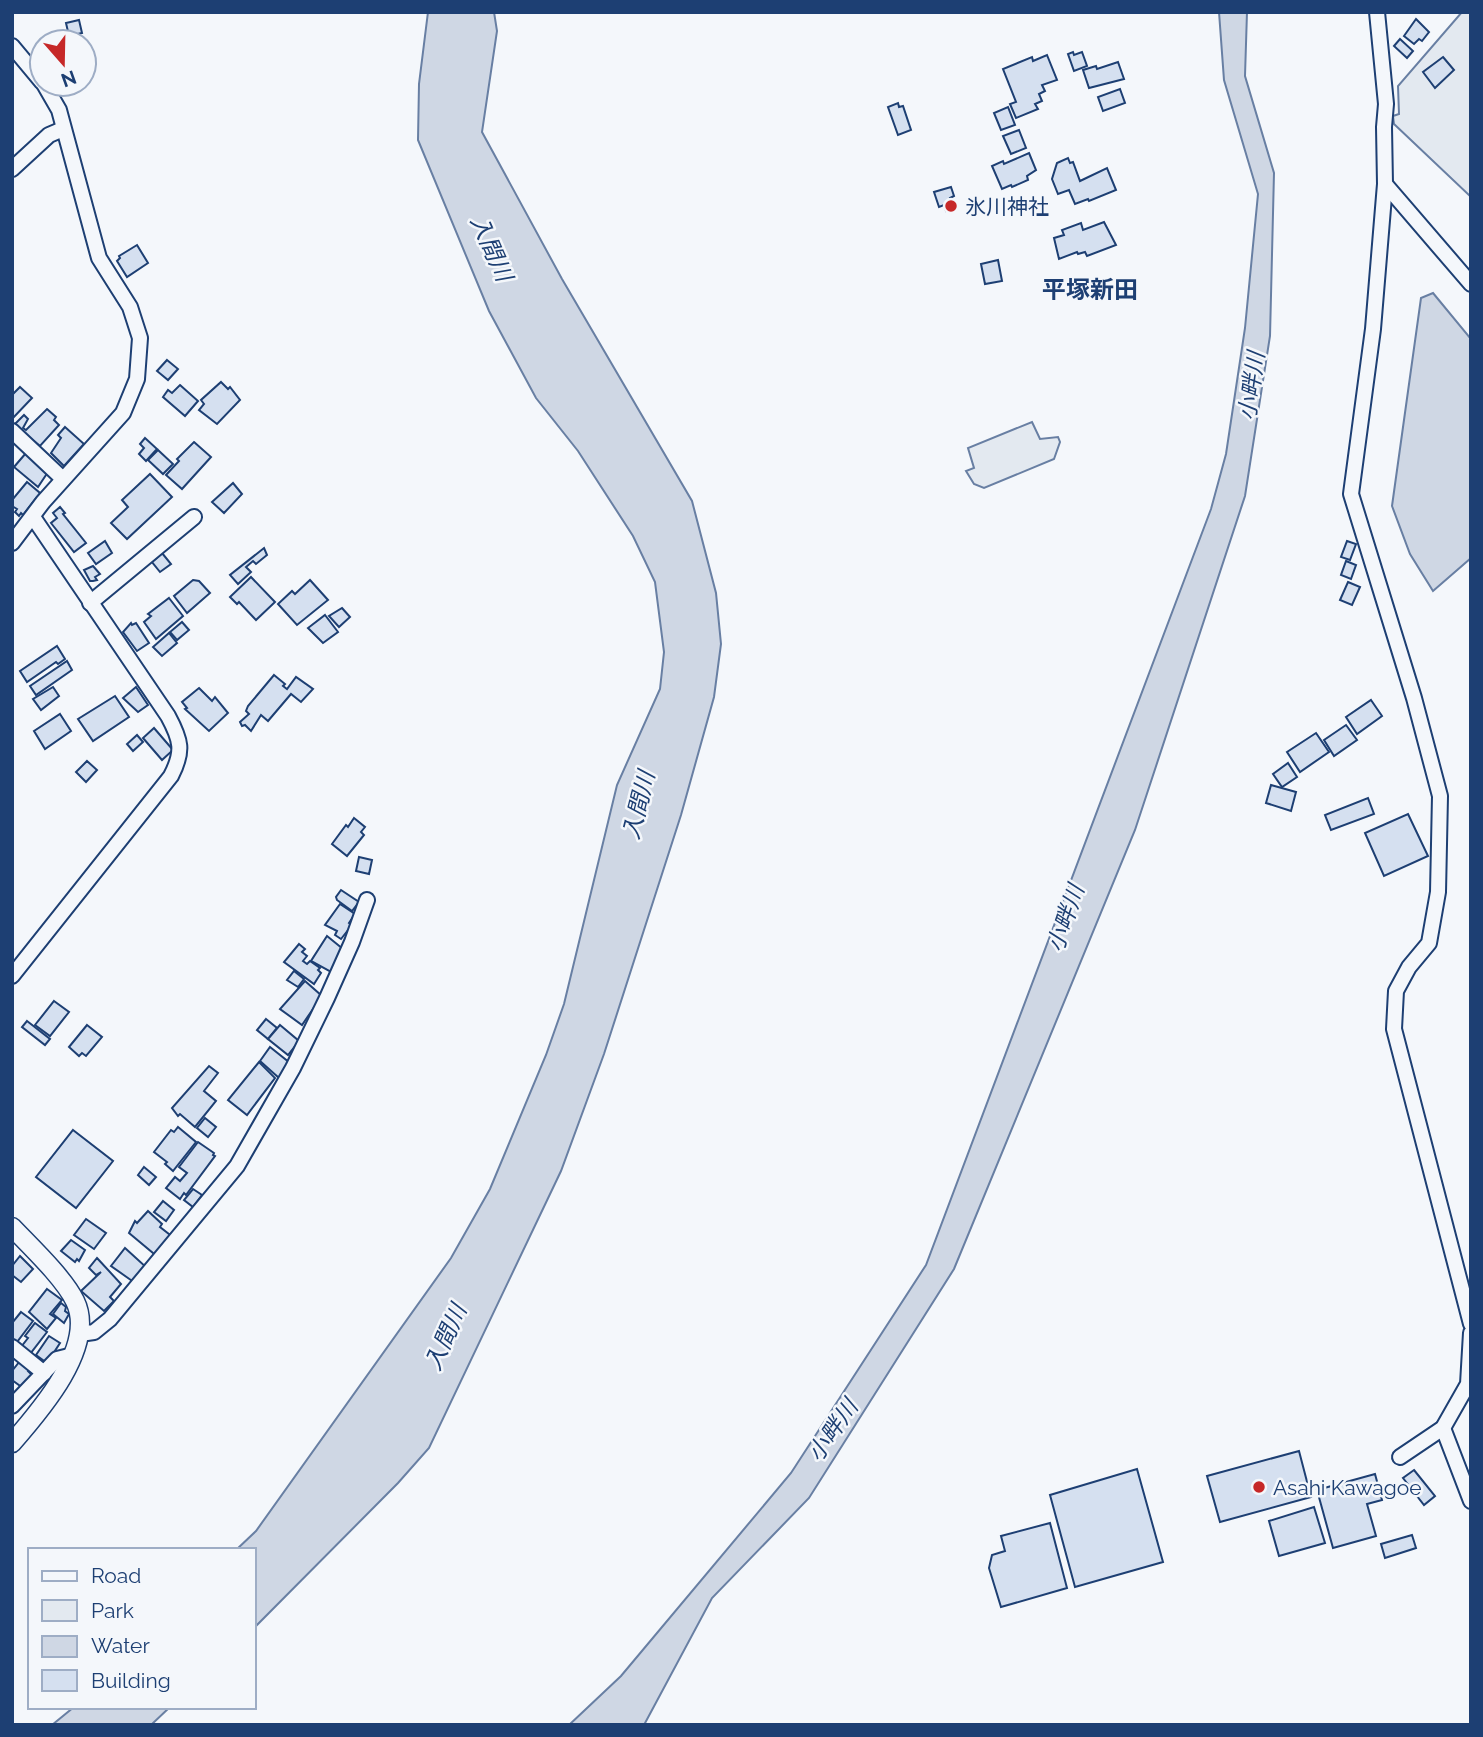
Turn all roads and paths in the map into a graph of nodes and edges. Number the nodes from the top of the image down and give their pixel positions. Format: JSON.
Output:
{"nodes":[{"id":1,"x":1377,"y":12,"type":"edge"},
{"id":2,"x":12,"y":46,"type":"edge"},
{"id":3,"x":28,"y":65,"type":"edge"},
{"id":4,"x":52,"y":98,"type":"edge"},
{"id":5,"x":63,"y":129,"type":"junction"},
{"id":6,"x":12,"y":169,"type":"edge"},
{"id":7,"x":1385,"y":184,"type":"junction"},
{"id":8,"x":1471,"y":284,"type":"edge"},
{"id":9,"x":12,"y":432,"type":"edge"},
{"id":10,"x":63,"y":479,"type":"junction"},
{"id":11,"x":33,"y":517,"type":"junction"},
{"id":12,"x":194,"y":517,"type":"dead end"},
{"id":13,"x":12,"y":543,"type":"edge"},
{"id":14,"x":90,"y":603,"type":"junction"},
{"id":15,"x":367,"y":900,"type":"dead end"},
{"id":16,"x":12,"y":976,"type":"edge"},
{"id":17,"x":15,"y":1237,"type":"edge"},
{"id":18,"x":1471,"y":1324,"type":"edge"},
{"id":19,"x":1471,"y":1333,"type":"edge"},
{"id":20,"x":80,"y":1334,"type":"junction"},
{"id":21,"x":12,"y":1347,"type":"edge"},
{"id":22,"x":73,"y":1355,"type":"junction"},
{"id":23,"x":44,"y":1373,"type":"junction"},
{"id":24,"x":12,"y":1406,"type":"edge"},
{"id":25,"x":1443,"y":1428,"type":"junction"},
{"id":26,"x":12,"y":1443,"type":"edge"},
{"id":27,"x":1400,"y":1457,"type":"dead end"},
{"id":28,"x":1471,"y":1501,"type":"edge"}],
"edges":[{"from":1,"to":7,"type":"street"},
{"from":2,"to":3,"type":"street"},
{"from":4,"to":5,"type":"street"},
{"from":5,"to":6,"type":"street"},
{"from":5,"to":10,"type":"street"},
{"from":7,"to":8,"type":"street"},
{"from":7,"to":18,"type":"street"},
{"from":9,"to":10,"type":"street"},
{"from":10,"to":11,"type":"street"},
{"from":11,"to":13,"type":"street"},
{"from":11,"to":14,"type":"street"},
{"from":12,"to":14,"type":"street"},
{"from":14,"to":16,"type":"street"},
{"from":15,"to":20,"type":"street"},
{"from":17,"to":20,"type":"street"},
{"from":19,"to":25,"type":"street"},
{"from":20,"to":22,"type":"street"},
{"from":21,"to":23,"type":"street"},
{"from":22,"to":23,"type":"street"},
{"from":22,"to":26,"type":"street"},
{"from":23,"to":24,"type":"street"},
{"from":25,"to":27,"type":"street"},
{"from":25,"to":28,"type":"street"}]}
